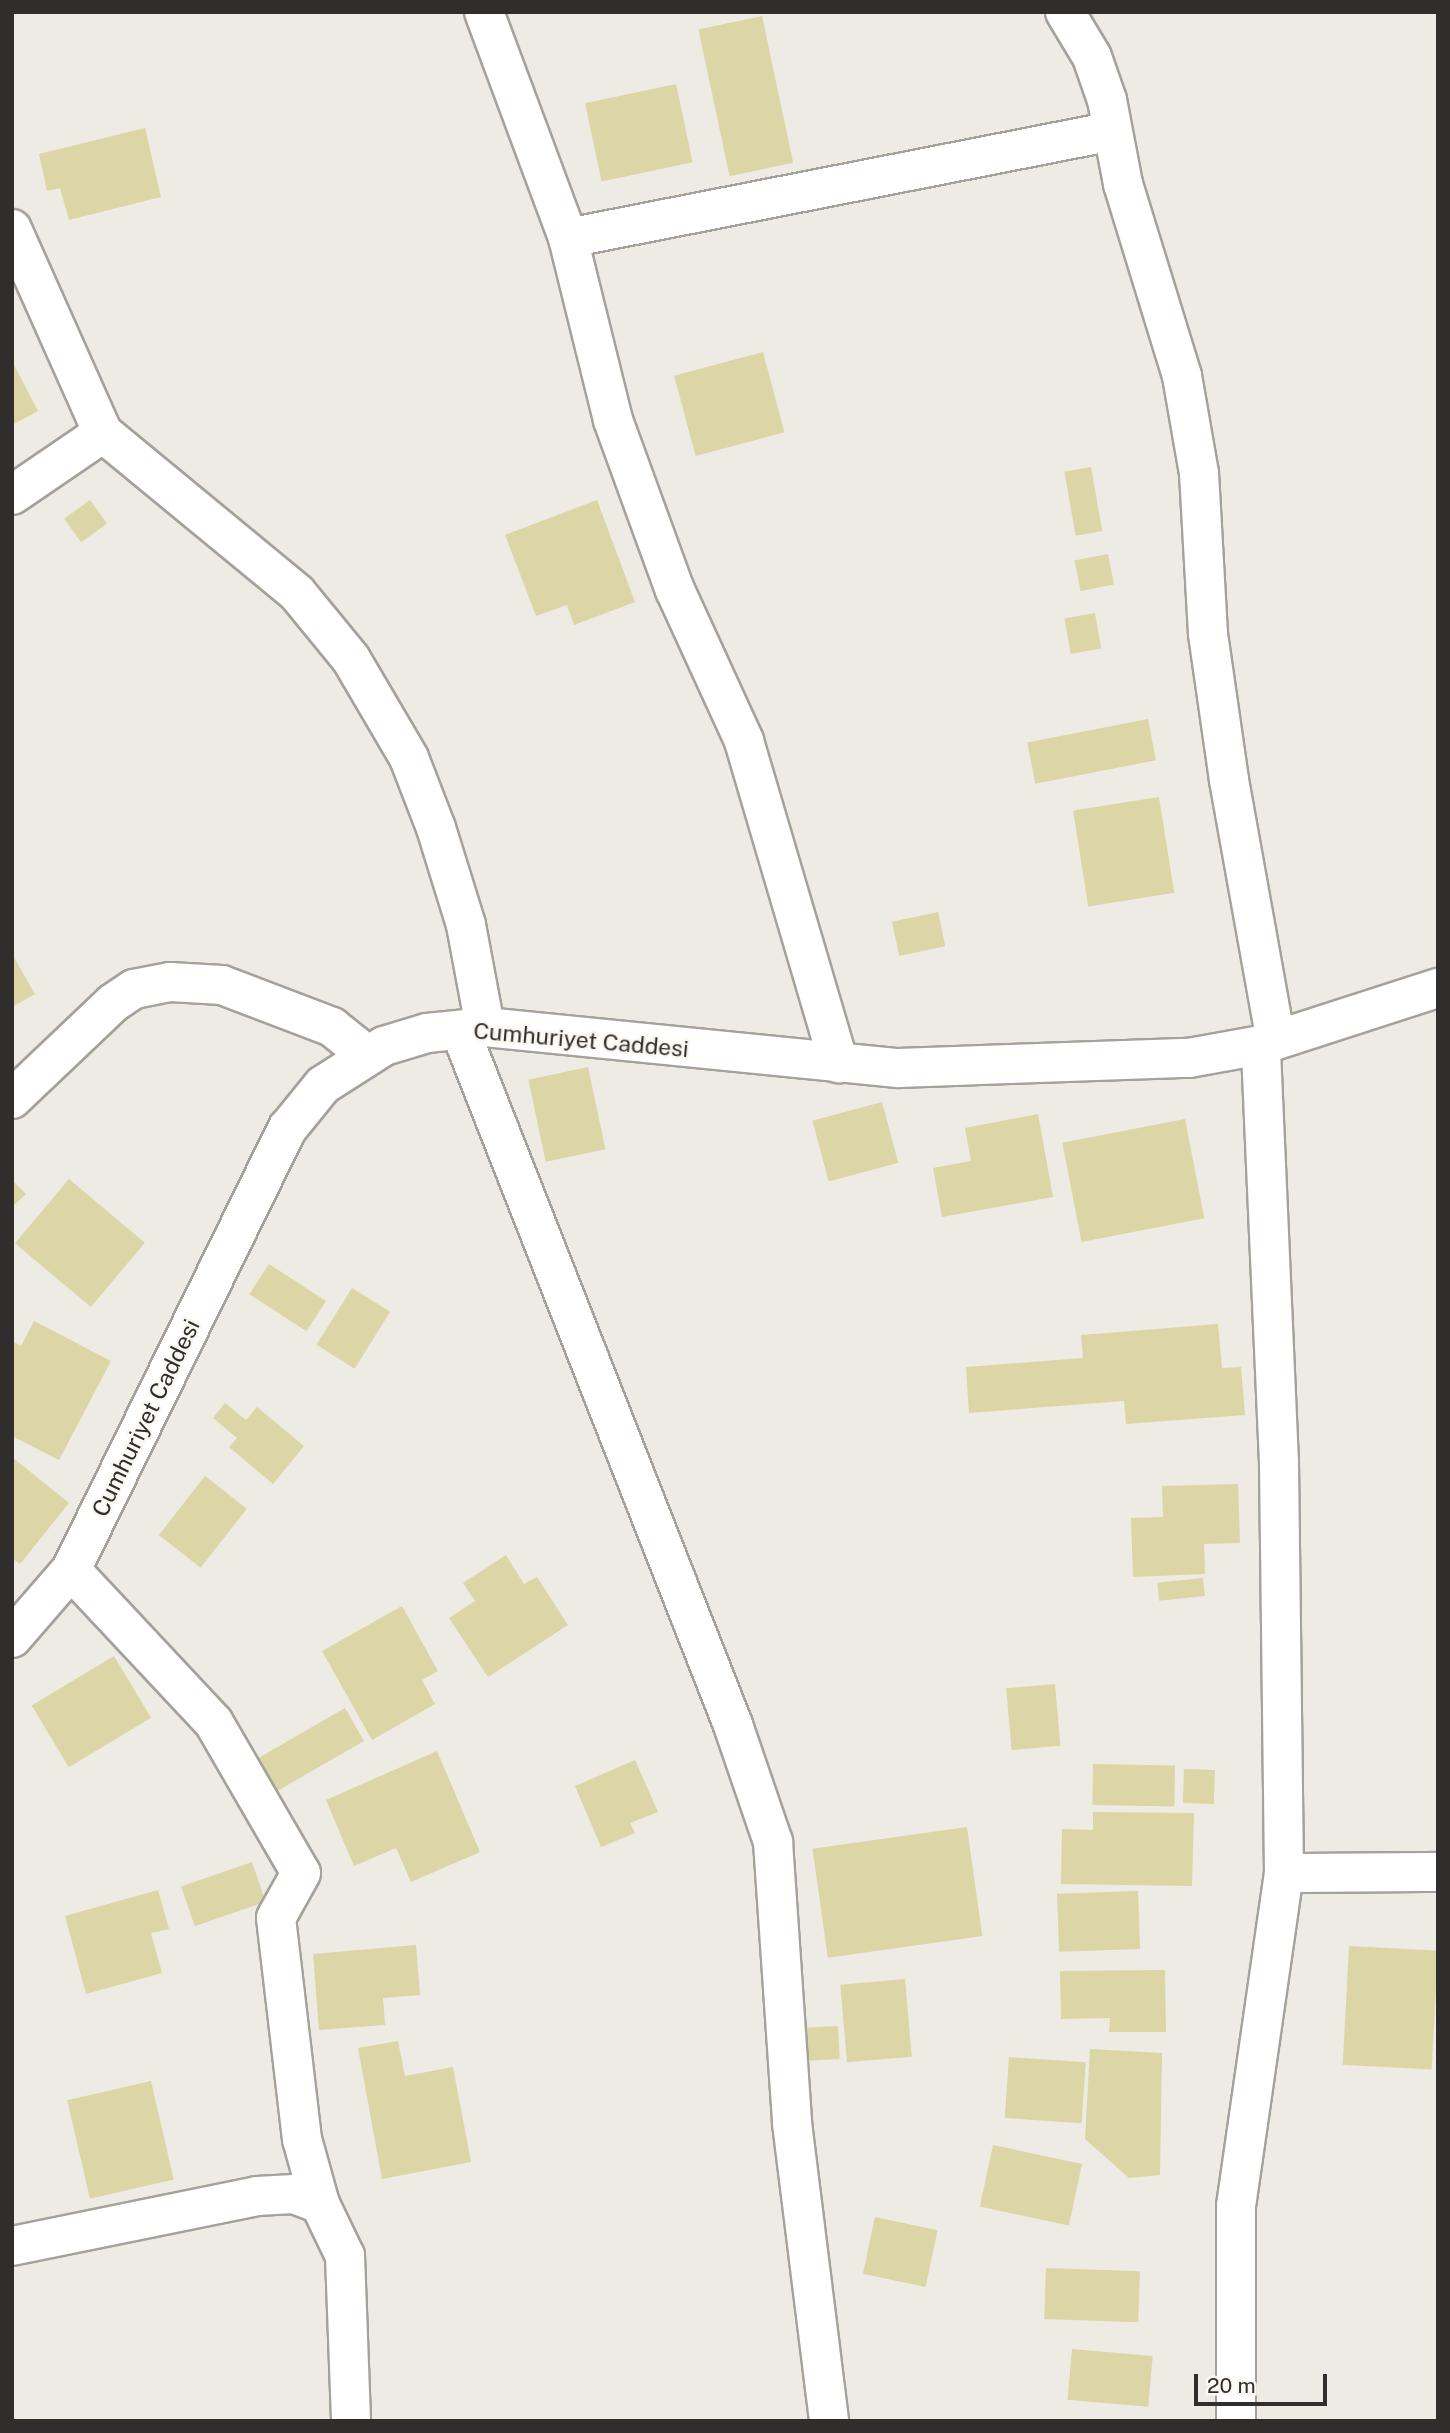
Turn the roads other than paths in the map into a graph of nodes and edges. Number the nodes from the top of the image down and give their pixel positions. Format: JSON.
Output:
{"nodes":[{"id":1,"x":484,"y":12,"type":"edge"},
{"id":2,"x":1065,"y":12,"type":"edge"},
{"id":3,"x":1113,"y":131,"type":"junction"},
{"id":4,"x":12,"y":229,"type":"edge"},
{"id":5,"x":568,"y":238,"type":"junction"},
{"id":6,"x":103,"y":433,"type":"junction"},
{"id":7,"x":12,"y":495,"type":"edge"},
{"id":8,"x":1438,"y":988,"type":"edge"},
{"id":9,"x":472,"y":1029,"type":"junction"},
{"id":10,"x":1268,"y":1042,"type":"junction"},
{"id":11,"x":366,"y":1055,"type":"junction"},
{"id":12,"x":839,"y":1063,"type":"junction"},
{"id":13,"x":12,"y":1099,"type":"edge"},
{"id":14,"x":71,"y":1570,"type":"junction"},
{"id":15,"x":12,"y":1638,"type":"edge"},
{"id":16,"x":1438,"y":1872,"type":"edge"},
{"id":17,"x":1284,"y":1873,"type":"junction"},
{"id":18,"x":320,"y":2204,"type":"junction"},
{"id":19,"x":12,"y":2246,"type":"edge"},
{"id":20,"x":351,"y":2421,"type":"edge"},
{"id":21,"x":829,"y":2421,"type":"edge"},
{"id":22,"x":1236,"y":2421,"type":"edge"}],
"edges":[{"from":1,"to":5,"type":"street"},
{"from":2,"to":3,"type":"street"},
{"from":3,"to":5,"type":"street"},
{"from":3,"to":10,"type":"street"},
{"from":4,"to":6,"type":"street"},
{"from":5,"to":12,"type":"street"},
{"from":6,"to":7,"type":"street"},
{"from":6,"to":9,"type":"street"},
{"from":8,"to":10,"type":"street","name":"Cumhuriyet Caddesi"},
{"from":9,"to":11,"type":"street","name":"Cumhuriyet Caddesi"},
{"from":9,"to":12,"type":"street","name":"Cumhuriyet Caddesi"},
{"from":9,"to":21,"type":"street"},
{"from":10,"to":12,"type":"street","name":"Cumhuriyet Caddesi"},
{"from":10,"to":17,"type":"street"},
{"from":11,"to":13,"type":"street"},
{"from":11,"to":14,"type":"street","name":"Cumhuriyet Caddesi"},
{"from":14,"to":15,"type":"street","name":"Cumhuriyet Caddesi"},
{"from":14,"to":18,"type":"street"},
{"from":16,"to":17,"type":"street"},
{"from":17,"to":22,"type":"street"},
{"from":18,"to":19,"type":"street"},
{"from":18,"to":20,"type":"street"}]}
